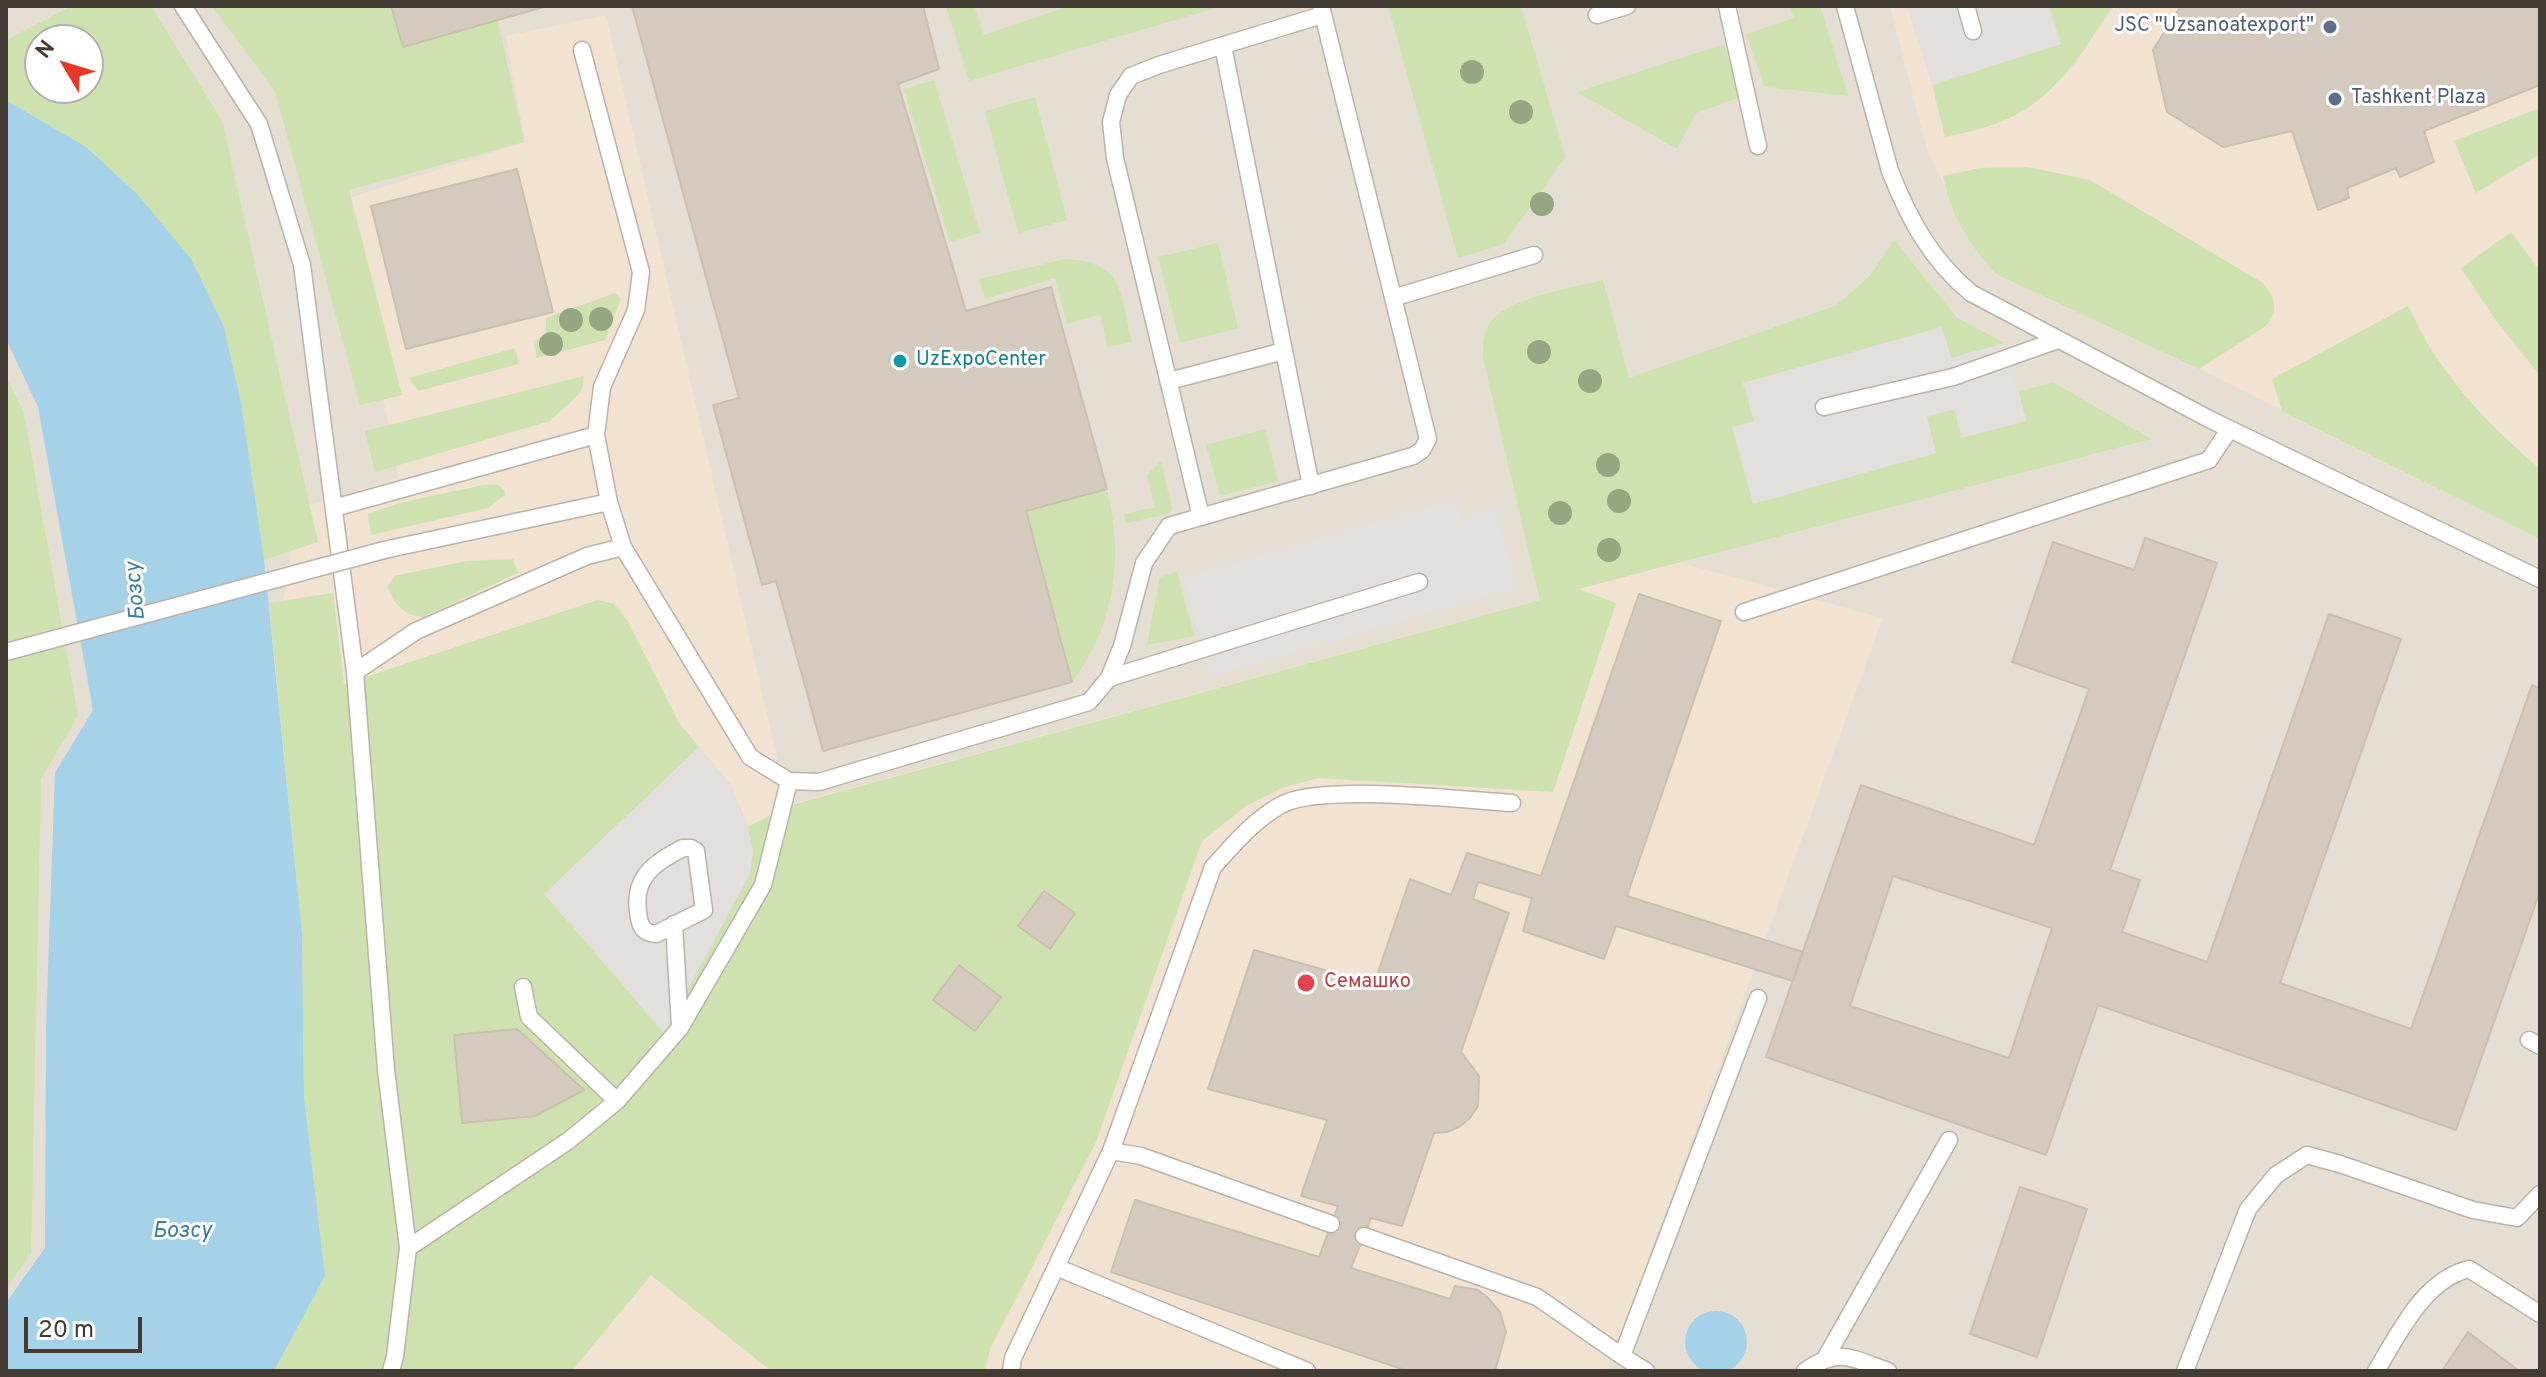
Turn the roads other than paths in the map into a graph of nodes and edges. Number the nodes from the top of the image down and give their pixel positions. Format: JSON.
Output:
{"nodes":[{"id":1,"x":183,"y":6,"type":"edge"},
{"id":2,"x":1627,"y":6,"type":"edge"},
{"id":3,"x":1727,"y":6,"type":"edge"},
{"id":4,"x":1845,"y":6,"type":"edge"},
{"id":5,"x":1966,"y":6,"type":"edge"},
{"id":6,"x":1322,"y":11,"type":"edge"},
{"id":7,"x":1597,"y":15,"type":"dead end"},
{"id":8,"x":1973,"y":31,"type":"dead end"},
{"id":9,"x":1223,"y":46,"type":"junction"},
{"id":10,"x":582,"y":50,"type":"dead end"},
{"id":11,"x":1758,"y":146,"type":"dead end"},
{"id":12,"x":1534,"y":255,"type":"dead end"},
{"id":13,"x":1393,"y":298,"type":"junction"},
{"id":14,"x":2058,"y":340,"type":"junction"},
{"id":15,"x":1284,"y":351,"type":"junction"},
{"id":16,"x":1169,"y":381,"type":"junction"},
{"id":17,"x":1824,"y":407,"type":"dead end"},
{"id":18,"x":2229,"y":430,"type":"junction"},
{"id":19,"x":596,"y":435,"type":"junction"},
{"id":20,"x":1311,"y":486,"type":"junction"},
{"id":21,"x":609,"y":502,"type":"junction"},
{"id":22,"x":334,"y":508,"type":"junction"},
{"id":23,"x":1201,"y":517,"type":"junction"},
{"id":24,"x":623,"y":547,"type":"junction"},
{"id":25,"x":2540,"y":579,"type":"edge"},
{"id":26,"x":1419,"y":582,"type":"dead end"},
{"id":27,"x":1744,"y":612,"type":"dead end"},
{"id":28,"x":6,"y":652,"type":"edge"},
{"id":29,"x":355,"y":672,"type":"junction"},
{"id":30,"x":1109,"y":678,"type":"junction"},
{"id":31,"x":789,"y":781,"type":"junction"},
{"id":32,"x":1512,"y":803,"type":"dead end"},
{"id":33,"x":674,"y":924,"type":"junction"},
{"id":34,"x":523,"y":987,"type":"dead end"},
{"id":35,"x":1758,"y":998,"type":"dead end"},
{"id":36,"x":680,"y":1028,"type":"junction"},
{"id":37,"x":617,"y":1101,"type":"junction"},
{"id":38,"x":1949,"y":1140,"type":"dead end"},
{"id":39,"x":1111,"y":1151,"type":"junction"},
{"id":40,"x":2540,"y":1194,"type":"edge"},
{"id":41,"x":1331,"y":1224,"type":"dead end"},
{"id":42,"x":1364,"y":1236,"type":"dead end"},
{"id":43,"x":408,"y":1248,"type":"junction"},
{"id":44,"x":1056,"y":1267,"type":"junction"},
{"id":45,"x":2540,"y":1314,"type":"edge"},
{"id":46,"x":1622,"y":1356,"type":"junction"},
{"id":47,"x":1826,"y":1357,"type":"junction"},
{"id":48,"x":391,"y":1371,"type":"edge"},
{"id":49,"x":1011,"y":1371,"type":"edge"},
{"id":50,"x":1307,"y":1371,"type":"edge"},
{"id":51,"x":1646,"y":1371,"type":"edge"},
{"id":52,"x":1805,"y":1371,"type":"edge"},
{"id":53,"x":1888,"y":1371,"type":"edge"},
{"id":54,"x":2185,"y":1371,"type":"edge"},
{"id":55,"x":2376,"y":1371,"type":"edge"}],
"edges":[{"from":1,"to":22,"type":"lane"},
{"from":2,"to":7,"type":"lane"},
{"from":3,"to":11,"type":"lane"},
{"from":4,"to":14,"type":"lane"},
{"from":5,"to":8,"type":"lane"},
{"from":6,"to":9,"type":"lane"},
{"from":6,"to":13,"type":"lane"},
{"from":9,"to":15,"type":"lane"},
{"from":9,"to":16,"type":"lane"},
{"from":10,"to":19,"type":"lane"},
{"from":12,"to":13,"type":"lane"},
{"from":13,"to":20,"type":"lane"},
{"from":14,"to":17,"type":"lane"},
{"from":14,"to":18,"type":"lane"},
{"from":15,"to":16,"type":"lane"},
{"from":15,"to":20,"type":"lane"},
{"from":16,"to":23,"type":"lane"},
{"from":18,"to":25,"type":"lane"},
{"from":18,"to":27,"type":"lane"},
{"from":19,"to":21,"type":"lane"},
{"from":19,"to":22,"type":"lane"},
{"from":20,"to":23,"type":"lane"},
{"from":21,"to":24,"type":"lane"},
{"from":21,"to":28,"type":"lane","bridge":true},
{"from":22,"to":29,"type":"lane"},
{"from":23,"to":30,"type":"lane"},
{"from":24,"to":29,"type":"lane"},
{"from":24,"to":31,"type":"lane"},
{"from":26,"to":30,"type":"lane"},
{"from":29,"to":43,"type":"lane"},
{"from":30,"to":31,"type":"lane"},
{"from":31,"to":36,"type":"lane"},
{"from":32,"to":39,"type":"lane"},
{"from":33,"to":33,"type":"lane"},
{"from":33,"to":36,"type":"lane"},
{"from":34,"to":37,"type":"lane"},
{"from":35,"to":46,"type":"lane"},
{"from":36,"to":37,"type":"lane"},
{"from":37,"to":43,"type":"lane"},
{"from":38,"to":47,"type":"lane"},
{"from":39,"to":41,"type":"lane"},
{"from":39,"to":44,"type":"lane"},
{"from":40,"to":54,"type":"lane"},
{"from":42,"to":46,"type":"lane"},
{"from":43,"to":48,"type":"lane"},
{"from":44,"to":49,"type":"lane"},
{"from":44,"to":50,"type":"lane"},
{"from":45,"to":55,"type":"lane"},
{"from":46,"to":51,"type":"lane"},
{"from":47,"to":52,"type":"lane"},
{"from":47,"to":53,"type":"lane"}]}
